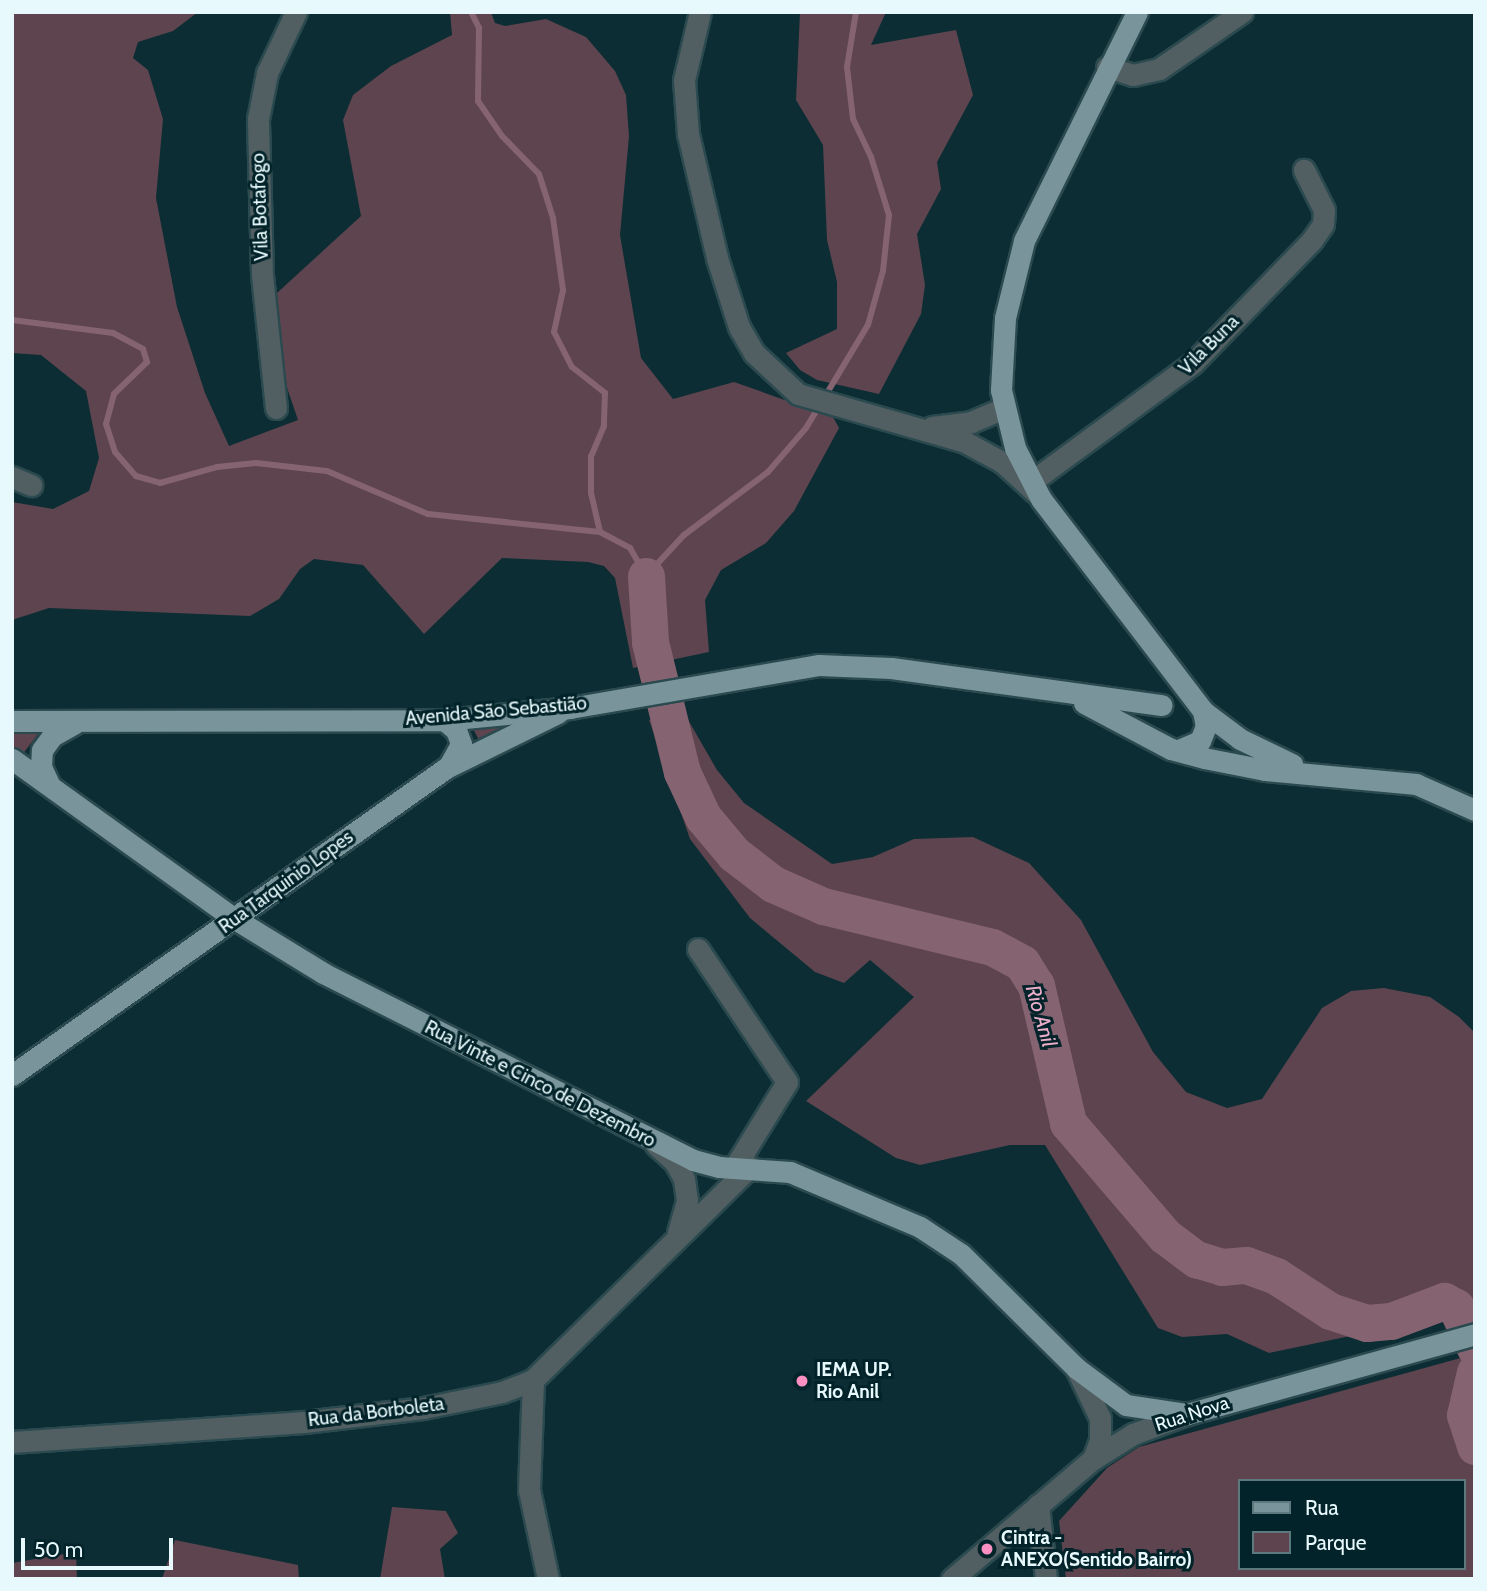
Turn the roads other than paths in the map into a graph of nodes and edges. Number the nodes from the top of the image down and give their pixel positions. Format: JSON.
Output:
{"nodes":[{"id":1,"x":296,"y":12,"type":"edge"},
{"id":2,"x":700,"y":12,"type":"edge"},
{"id":3,"x":1137,"y":12,"type":"edge"},
{"id":4,"x":1242,"y":12,"type":"edge"},
{"id":5,"x":1107,"y":67,"type":"junction"},
{"id":6,"x":1304,"y":170,"type":"dead end"},
{"id":7,"x":276,"y":408,"type":"dead end"},
{"id":8,"x":1004,"y":408,"type":"junction"},
{"id":9,"x":928,"y":428,"type":"junction"},
{"id":10,"x":1036,"y":491,"type":"junction"},
{"id":11,"x":1128,"y":614,"type":"junction"},
{"id":12,"x":1057,"y":694,"type":"junction"},
{"id":13,"x":1163,"y":704,"type":"junction"},
{"id":14,"x":570,"y":708,"type":"junction"},
{"id":15,"x":1200,"y":708,"type":"junction"},
{"id":16,"x":444,"y":720,"type":"junction"},
{"id":17,"x":12,"y":721,"type":"edge"},
{"id":18,"x":76,"y":722,"type":"junction"},
{"id":19,"x":1171,"y":747,"type":"junction"},
{"id":20,"x":12,"y":759,"type":"edge"},
{"id":21,"x":446,"y":768,"type":"junction"},
{"id":22,"x":1321,"y":772,"type":"junction"},
{"id":23,"x":49,"y":784,"type":"junction"},
{"id":24,"x":1475,"y":810,"type":"edge"},
{"id":25,"x":235,"y":919,"type":"junction"},
{"id":26,"x":698,"y":949,"type":"dead end"},
{"id":27,"x":12,"y":1074,"type":"edge"},
{"id":28,"x":651,"y":1141,"type":"junction"},
{"id":29,"x":742,"y":1167,"type":"junction"},
{"id":30,"x":677,"y":1235,"type":"junction"},
{"id":31,"x":1475,"y":1334,"type":"edge"},
{"id":32,"x":1076,"y":1367,"type":"junction"},
{"id":33,"x":533,"y":1380,"type":"junction"},
{"id":34,"x":1187,"y":1414,"type":"junction"},
{"id":35,"x":12,"y":1442,"type":"edge"},
{"id":36,"x":1093,"y":1459,"type":"junction"},
{"id":37,"x":1038,"y":1505,"type":"junction"},
{"id":38,"x":548,"y":1579,"type":"edge"},
{"id":39,"x":952,"y":1579,"type":"edge"},
{"id":40,"x":1046,"y":1579,"type":"edge"}],
"edges":[{"from":1,"to":7,"type":"street","name":"Vila Botafogo"},
{"from":2,"to":9,"type":"street"},
{"from":3,"to":5,"type":"main road"},
{"from":4,"to":5,"type":"street"},
{"from":5,"to":8,"type":"main road"},
{"from":6,"to":10,"type":"street","name":"Vila Buna"},
{"from":8,"to":9,"type":"street"},
{"from":8,"to":10,"type":"main road"},
{"from":9,"to":10,"type":"street"},
{"from":10,"to":11,"type":"main road"},
{"from":11,"to":13,"type":"main road"},
{"from":11,"to":15,"type":"main road"},
{"from":12,"to":13,"type":"main road","name":"Avenida São Sebastião"},
{"from":12,"to":14,"type":"main road","name":"Avenida São Sebastião"},
{"from":12,"to":19,"type":"main road","name":"Avenida São Sebastião"},
{"from":13,"to":15,"type":"main road"},
{"from":13,"to":19,"type":"main road"},
{"from":14,"to":16,"type":"main road","name":"Avenida São Sebastião"},
{"from":14,"to":21,"type":"main road","name":"Rua Tarquinio Lopes"},
{"from":15,"to":19,"type":"main road"},
{"from":15,"to":22,"type":"main road"},
{"from":16,"to":18,"type":"main road","name":"Avenida São Sebastião"},
{"from":16,"to":21,"type":"main road"},
{"from":17,"to":18,"type":"main road","name":"Avenida São Sebastião"},
{"from":18,"to":23,"type":"main road"},
{"from":19,"to":22,"type":"main road","name":"Avenida São Sebastião"},
{"from":20,"to":23,"type":"main road","name":"Rua Vinte e Cinco de Dezembro"},
{"from":21,"to":25,"type":"main road","name":"Rua Tarquinio Lopes"},
{"from":22,"to":24,"type":"main road"},
{"from":23,"to":25,"type":"main road","name":"Rua Vinte e Cinco de Dezembro"},
{"from":25,"to":27,"type":"main road","name":"Rua Tarquinio Lopes"},
{"from":25,"to":28,"type":"main road","name":"Rua Vinte e Cinco de Dezembro"},
{"from":26,"to":29,"type":"street","name":"Rua da Borboleta"},
{"from":28,"to":29,"type":"main road","name":"Rua Vinte e Cinco de Dezembro"},
{"from":28,"to":30,"type":"street","name":"Rua da Borboleta"},
{"from":29,"to":30,"type":"street","name":"Rua da Borboleta"},
{"from":29,"to":32,"type":"main road","name":"Rua Vinte e Cinco de Dezembro"},
{"from":30,"to":33,"type":"street","name":"Rua da Borboleta"},
{"from":31,"to":34,"type":"main road","name":"Rua Nova"},
{"from":32,"to":34,"type":"main road","name":"Rua Vinte e Cinco de Dezembro"},
{"from":32,"to":36,"type":"street","name":"Rua Vinte e Cinco de Dezembro"},
{"from":33,"to":35,"type":"street","name":"Rua da Borboleta"},
{"from":33,"to":38,"type":"street"},
{"from":34,"to":36,"type":"street","name":"Rua Nova"},
{"from":36,"to":37,"type":"street","name":"Rua Nova"},
{"from":37,"to":39,"type":"street","name":"Rua Nova"},
{"from":37,"to":40,"type":"street"}]}
